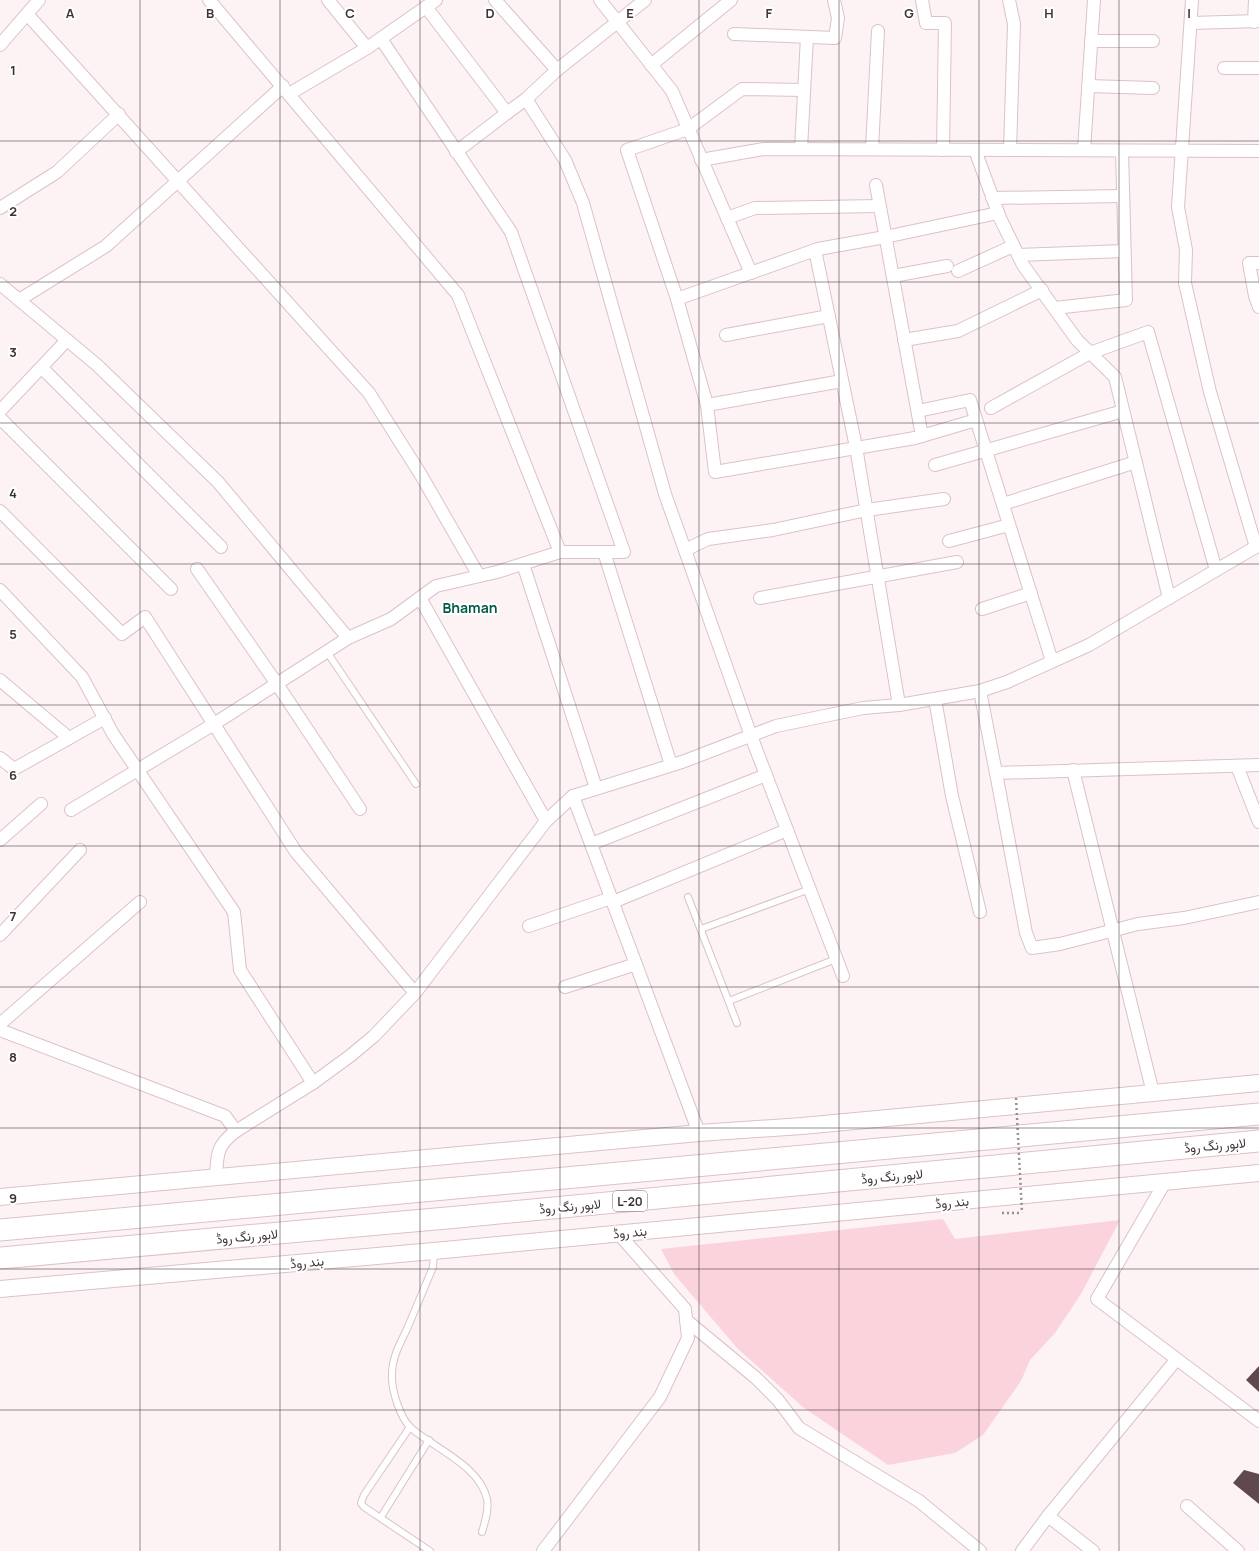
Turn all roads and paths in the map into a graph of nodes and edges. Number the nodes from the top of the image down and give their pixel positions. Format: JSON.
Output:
{"nodes":[{"id":1,"x":209,"y":0,"type":"edge"},
{"id":2,"x":328,"y":0,"type":"edge"},
{"id":3,"x":495,"y":0,"type":"edge"},
{"id":4,"x":600,"y":0,"type":"edge"},
{"id":5,"x":645,"y":0,"type":"edge"},
{"id":6,"x":731,"y":0,"type":"edge"},
{"id":7,"x":834,"y":0,"type":"edge"},
{"id":8,"x":922,"y":0,"type":"edge"},
{"id":9,"x":1009,"y":0,"type":"edge"},
{"id":10,"x":1094,"y":0,"type":"edge"},
{"id":11,"x":1192,"y":0,"type":"edge"},
{"id":12,"x":1254,"y":0,"type":"edge"},
{"id":13,"x":35,"y":1,"type":"edge"},
{"id":14,"x":431,"y":3,"type":"edge"},
{"id":15,"x":27,"y":14,"type":"junction"},
{"id":16,"x":617,"y":21,"type":"junction"},
{"id":17,"x":1256,"y":22,"type":"edge"},
{"id":18,"x":1191,"y":23,"type":"junction"},
{"id":19,"x":878,"y":31,"type":"dead end"},
{"id":20,"x":734,"y":34,"type":"dead end"},
{"id":21,"x":807,"y":37,"type":"junction"},
{"id":22,"x":381,"y":38,"type":"junction"},
{"id":23,"x":1091,"y":41,"type":"junction"},
{"id":24,"x":1153,"y":41,"type":"dead end"},
{"id":25,"x":0,"y":45,"type":"edge"},
{"id":26,"x":367,"y":48,"type":"junction"},
{"id":27,"x":651,"y":65,"type":"junction"},
{"id":28,"x":1224,"y":68,"type":"dead end"},
{"id":29,"x":1259,"y":68,"type":"edge"},
{"id":30,"x":557,"y":70,"type":"junction"},
{"id":31,"x":1088,"y":86,"type":"junction"},
{"id":32,"x":1153,"y":88,"type":"dead end"},
{"id":33,"x":286,"y":90,"type":"junction"},
{"id":34,"x":804,"y":90,"type":"junction"},
{"id":35,"x":526,"y":100,"type":"junction"},
{"id":36,"x":507,"y":113,"type":"junction"},
{"id":37,"x":118,"y":114,"type":"junction"},
{"id":38,"x":688,"y":129,"type":"junction"},
{"id":39,"x":801,"y":149,"type":"junction"},
{"id":40,"x":872,"y":149,"type":"junction"},
{"id":41,"x":944,"y":150,"type":"junction"},
{"id":42,"x":975,"y":150,"type":"junction"},
{"id":43,"x":1010,"y":150,"type":"junction"},
{"id":44,"x":1084,"y":150,"type":"junction"},
{"id":45,"x":1122,"y":151,"type":"junction"},
{"id":46,"x":1181,"y":151,"type":"junction"},
{"id":47,"x":1259,"y":151,"type":"edge"},
{"id":48,"x":456,"y":152,"type":"junction"},
{"id":49,"x":701,"y":160,"type":"junction"},
{"id":50,"x":178,"y":180,"type":"junction"},
{"id":51,"x":876,"y":185,"type":"dead end"},
{"id":52,"x":1123,"y":196,"type":"junction"},
{"id":53,"x":992,"y":198,"type":"junction"},
{"id":54,"x":880,"y":206,"type":"junction"},
{"id":55,"x":0,"y":208,"type":"edge"},
{"id":56,"x":998,"y":213,"type":"junction"},
{"id":57,"x":727,"y":218,"type":"junction"},
{"id":58,"x":885,"y":237,"type":"junction"},
{"id":59,"x":815,"y":250,"type":"junction"},
{"id":60,"x":1016,"y":251,"type":"junction"},
{"id":61,"x":1124,"y":251,"type":"junction"},
{"id":62,"x":1259,"y":263,"type":"edge"},
{"id":63,"x":947,"y":266,"type":"dead end"},
{"id":64,"x":958,"y":271,"type":"dead end"},
{"id":65,"x":751,"y":273,"type":"junction"},
{"id":66,"x":893,"y":276,"type":"junction"},
{"id":67,"x":0,"y":284,"type":"edge"},
{"id":68,"x":1042,"y":290,"type":"junction"},
{"id":69,"x":677,"y":299,"type":"junction"},
{"id":70,"x":19,"y":300,"type":"junction"},
{"id":71,"x":1259,"y":307,"type":"edge"},
{"id":72,"x":1055,"y":308,"type":"junction"},
{"id":73,"x":829,"y":316,"type":"junction"},
{"id":74,"x":726,"y":335,"type":"dead end"},
{"id":75,"x":68,"y":340,"type":"junction"},
{"id":76,"x":904,"y":340,"type":"junction"},
{"id":77,"x":1090,"y":353,"type":"junction"},
{"id":78,"x":42,"y":368,"type":"junction"},
{"id":79,"x":842,"y":381,"type":"junction"},
{"id":80,"x":707,"y":405,"type":"junction"},
{"id":81,"x":991,"y":408,"type":"dead end"},
{"id":82,"x":0,"y":411,"type":"edge"},
{"id":83,"x":918,"y":411,"type":"junction"},
{"id":84,"x":1123,"y":411,"type":"junction"},
{"id":85,"x":0,"y":418,"type":"edge"},
{"id":86,"x":976,"y":420,"type":"junction"},
{"id":87,"x":922,"y":436,"type":"junction"},
{"id":88,"x":856,"y":447,"type":"junction"},
{"id":89,"x":986,"y":450,"type":"junction"},
{"id":90,"x":1136,"y":462,"type":"junction"},
{"id":91,"x":935,"y":465,"type":"dead end"},
{"id":92,"x":944,"y":499,"type":"dead end"},
{"id":93,"x":1003,"y":504,"type":"junction"},
{"id":94,"x":867,"y":510,"type":"junction"},
{"id":95,"x":0,"y":511,"type":"edge"},
{"id":96,"x":1009,"y":525,"type":"junction"},
{"id":97,"x":949,"y":541,"type":"dead end"},
{"id":98,"x":1258,"y":546,"type":"edge"},
{"id":99,"x":221,"y":547,"type":"dead end"},
{"id":100,"x":685,"y":550,"type":"junction"},
{"id":101,"x":560,"y":552,"type":"junction"},
{"id":102,"x":604,"y":552,"type":"junction"},
{"id":103,"x":957,"y":562,"type":"dead end"},
{"id":104,"x":523,"y":564,"type":"junction"},
{"id":105,"x":197,"y":569,"type":"dead end"},
{"id":106,"x":1216,"y":570,"type":"junction"},
{"id":107,"x":479,"y":576,"type":"junction"},
{"id":108,"x":879,"y":576,"type":"junction"},
{"id":109,"x":171,"y":589,"type":"dead end"},
{"id":110,"x":0,"y":590,"type":"edge"},
{"id":111,"x":1031,"y":593,"type":"junction"},
{"id":112,"x":420,"y":598,"type":"junction"},
{"id":113,"x":760,"y":598,"type":"dead end"},
{"id":114,"x":1169,"y":598,"type":"junction"},
{"id":115,"x":982,"y":609,"type":"dead end"},
{"id":116,"x":348,"y":638,"type":"junction"},
{"id":117,"x":327,"y":652,"type":"junction"},
{"id":118,"x":1052,"y":661,"type":"junction"},
{"id":119,"x":0,"y":680,"type":"edge"},
{"id":120,"x":277,"y":684,"type":"junction"},
{"id":121,"x":980,"y":692,"type":"junction"},
{"id":122,"x":935,"y":699,"type":"junction"},
{"id":123,"x":899,"y":705,"type":"junction"},
{"id":124,"x":105,"y":718,"type":"junction"},
{"id":125,"x":214,"y":724,"type":"junction"},
{"id":126,"x":751,"y":736,"type":"junction"},
{"id":127,"x":69,"y":738,"type":"junction"},
{"id":128,"x":0,"y":758,"type":"edge"},
{"id":129,"x":671,"y":765,"type":"junction"},
{"id":130,"x":1259,"y":765,"type":"edge"},
{"id":131,"x":1238,"y":766,"type":"junction"},
{"id":132,"x":138,"y":770,"type":"junction"},
{"id":133,"x":1073,"y":770,"type":"junction"},
{"id":134,"x":996,"y":773,"type":"junction"},
{"id":135,"x":766,"y":775,"type":"junction"},
{"id":136,"x":416,"y":784,"type":"dead end"},
{"id":137,"x":596,"y":788,"type":"junction"},
{"id":138,"x":572,"y":796,"type":"junction"},
{"id":139,"x":41,"y":804,"type":"dead end"},
{"id":140,"x":360,"y":809,"type":"dead end"},
{"id":141,"x":70,"y":810,"type":"dead end"},
{"id":142,"x":546,"y":821,"type":"junction"},
{"id":143,"x":1259,"y":822,"type":"edge"},
{"id":144,"x":787,"y":830,"type":"junction"},
{"id":145,"x":0,"y":840,"type":"edge"},
{"id":146,"x":591,"y":844,"type":"junction"},
{"id":147,"x":80,"y":850,"type":"dead end"},
{"id":148,"x":810,"y":889,"type":"junction"},
{"id":149,"x":688,"y":896,"type":"dead end"},
{"id":150,"x":612,"y":900,"type":"junction"},
{"id":151,"x":140,"y":902,"type":"dead end"},
{"id":152,"x":1259,"y":902,"type":"edge"},
{"id":153,"x":980,"y":912,"type":"dead end"},
{"id":154,"x":529,"y":926,"type":"dead end"},
{"id":155,"x":701,"y":929,"type":"junction"},
{"id":156,"x":1113,"y":930,"type":"junction"},
{"id":157,"x":0,"y":935,"type":"edge"},
{"id":158,"x":836,"y":959,"type":"junction"},
{"id":159,"x":636,"y":964,"type":"junction"},
{"id":160,"x":843,"y":976,"type":"dead end"},
{"id":161,"x":565,"y":987,"type":"dead end"},
{"id":162,"x":415,"y":993,"type":"junction"},
{"id":163,"x":729,"y":1001,"type":"junction"},
{"id":164,"x":737,"y":1023,"type":"dead end"},
{"id":165,"x":0,"y":1024,"type":"edge"},
{"id":166,"x":0,"y":1030,"type":"edge"},
{"id":167,"x":313,"y":1083,"type":"junction"},
{"id":168,"x":1259,"y":1083,"type":"edge"},
{"id":169,"x":1153,"y":1093,"type":"junction"},
{"id":170,"x":1016,"y":1098,"type":"dead end"},
{"id":171,"x":1259,"y":1114,"type":"edge"},
{"id":172,"x":236,"y":1131,"type":"junction"},
{"id":173,"x":700,"y":1133,"type":"junction"},
{"id":174,"x":1259,"y":1141,"type":"edge"},
{"id":175,"x":1259,"y":1173,"type":"edge"},
{"id":176,"x":216,"y":1177,"type":"junction"},
{"id":177,"x":1165,"y":1182,"type":"junction"},
{"id":178,"x":0,"y":1197,"type":"edge"},
{"id":179,"x":1022,"y":1213,"type":"dead end"},
{"id":180,"x":0,"y":1230,"type":"edge"},
{"id":181,"x":618,"y":1233,"type":"junction"},
{"id":182,"x":434,"y":1251,"type":"junction"},
{"id":183,"x":0,"y":1258,"type":"edge"},
{"id":184,"x":0,"y":1289,"type":"edge"},
{"id":185,"x":686,"y":1320,"type":"junction"},
{"id":186,"x":1176,"y":1360,"type":"junction"},
{"id":187,"x":1259,"y":1421,"type":"edge"},
{"id":188,"x":410,"y":1427,"type":"junction"},
{"id":189,"x":429,"y":1440,"type":"junction"},
{"id":190,"x":1187,"y":1506,"type":"dead end"},
{"id":191,"x":1048,"y":1516,"type":"junction"},
{"id":192,"x":381,"y":1517,"type":"junction"},
{"id":193,"x":482,"y":1532,"type":"dead end"},
{"id":194,"x":430,"y":1551,"type":"edge"},
{"id":195,"x":543,"y":1551,"type":"edge"},
{"id":196,"x":980,"y":1551,"type":"edge"},
{"id":197,"x":1022,"y":1551,"type":"edge"},
{"id":198,"x":1093,"y":1551,"type":"edge"},
{"id":199,"x":1238,"y":1551,"type":"edge"}],
"edges":[{"from":1,"to":33,"type":"street"},
{"from":2,"to":26,"type":"street"},
{"from":3,"to":30,"type":"street"},
{"from":4,"to":16,"type":"street"},
{"from":5,"to":16,"type":"street"},
{"from":6,"to":27,"type":"street"},
{"from":7,"to":21,"type":"street"},
{"from":8,"to":41,"type":"street"},
{"from":9,"to":43,"type":"street"},
{"from":10,"to":23,"type":"street"},
{"from":11,"to":18,"type":"street"},
{"from":12,"to":17,"type":"street"},
{"from":13,"to":15,"type":"street"},
{"from":14,"to":22,"type":"street"},
{"from":14,"to":36,"type":"street"},
{"from":15,"to":25,"type":"street"},
{"from":15,"to":37,"type":"street"},
{"from":16,"to":27,"type":"street"},
{"from":16,"to":30,"type":"street"},
{"from":17,"to":18,"type":"street"},
{"from":18,"to":46,"type":"street"},
{"from":19,"to":40,"type":"street"},
{"from":20,"to":21,"type":"street"},
{"from":21,"to":34,"type":"street"},
{"from":22,"to":26,"type":"street"},
{"from":22,"to":48,"type":"street"},
{"from":23,"to":24,"type":"street"},
{"from":23,"to":31,"type":"street"},
{"from":26,"to":33,"type":"street"},
{"from":27,"to":38,"type":"street"},
{"from":28,"to":29,"type":"street"},
{"from":30,"to":35,"type":"street"},
{"from":31,"to":32,"type":"street"},
{"from":31,"to":44,"type":"street"},
{"from":33,"to":50,"type":"street"},
{"from":33,"to":101,"type":"street"},
{"from":34,"to":38,"type":"street"},
{"from":34,"to":39,"type":"street"},
{"from":35,"to":36,"type":"street"},
{"from":35,"to":100,"type":"street"},
{"from":36,"to":48,"type":"street"},
{"from":37,"to":50,"type":"street"},
{"from":37,"to":55,"type":"street"},
{"from":38,"to":49,"type":"street"},
{"from":38,"to":69,"type":"street"},
{"from":39,"to":40,"type":"street"},
{"from":39,"to":49,"type":"street"},
{"from":40,"to":41,"type":"street"},
{"from":41,"to":42,"type":"street"},
{"from":42,"to":43,"type":"street"},
{"from":42,"to":53,"type":"street"},
{"from":43,"to":44,"type":"street"},
{"from":44,"to":45,"type":"street"},
{"from":45,"to":46,"type":"street"},
{"from":45,"to":52,"type":"street"},
{"from":46,"to":47,"type":"street"},
{"from":46,"to":98,"type":"street"},
{"from":48,"to":102,"type":"street"},
{"from":49,"to":57,"type":"street"},
{"from":50,"to":70,"type":"street"},
{"from":50,"to":107,"type":"street"},
{"from":51,"to":54,"type":"street"},
{"from":52,"to":53,"type":"street"},
{"from":52,"to":61,"type":"street"},
{"from":53,"to":56,"type":"street"},
{"from":54,"to":57,"type":"street"},
{"from":54,"to":58,"type":"street"},
{"from":56,"to":58,"type":"street"},
{"from":56,"to":60,"type":"street"},
{"from":57,"to":65,"type":"street"},
{"from":58,"to":59,"type":"street"},
{"from":58,"to":66,"type":"street"},
{"from":59,"to":65,"type":"street"},
{"from":59,"to":73,"type":"street"},
{"from":60,"to":61,"type":"street"},
{"from":60,"to":64,"type":"street"},
{"from":60,"to":68,"type":"street"},
{"from":61,"to":72,"type":"street"},
{"from":62,"to":71,"type":"street"},
{"from":63,"to":66,"type":"street"},
{"from":65,"to":69,"type":"street"},
{"from":66,"to":76,"type":"street"},
{"from":67,"to":70,"type":"street"},
{"from":68,"to":72,"type":"street"},
{"from":68,"to":76,"type":"street"},
{"from":69,"to":80,"type":"street"},
{"from":70,"to":75,"type":"street"},
{"from":72,"to":77,"type":"street"},
{"from":73,"to":74,"type":"street"},
{"from":73,"to":79,"type":"street"},
{"from":75,"to":78,"type":"street"},
{"from":75,"to":116,"type":"street"},
{"from":76,"to":83,"type":"street"},
{"from":77,"to":81,"type":"street"},
{"from":77,"to":84,"type":"street"},
{"from":77,"to":106,"type":"street"},
{"from":78,"to":82,"type":"street"},
{"from":78,"to":99,"type":"street"},
{"from":79,"to":80,"type":"street"},
{"from":79,"to":88,"type":"street"},
{"from":80,"to":88,"type":"street"},
{"from":83,"to":86,"type":"street"},
{"from":83,"to":87,"type":"street"},
{"from":84,"to":89,"type":"street"},
{"from":84,"to":90,"type":"street"},
{"from":85,"to":109,"type":"street"},
{"from":86,"to":87,"type":"street"},
{"from":86,"to":89,"type":"street"},
{"from":87,"to":88,"type":"street"},
{"from":88,"to":94,"type":"street"},
{"from":89,"to":91,"type":"street"},
{"from":89,"to":93,"type":"street"},
{"from":90,"to":93,"type":"street"},
{"from":90,"to":114,"type":"street"},
{"from":92,"to":94,"type":"street"},
{"from":93,"to":96,"type":"street"},
{"from":94,"to":100,"type":"street"},
{"from":94,"to":108,"type":"street"},
{"from":95,"to":125,"type":"street"},
{"from":96,"to":97,"type":"street"},
{"from":96,"to":111,"type":"street"},
{"from":98,"to":106,"type":"street"},
{"from":100,"to":126,"type":"street"},
{"from":101,"to":102,"type":"street"},
{"from":101,"to":104,"type":"street"},
{"from":102,"to":129,"type":"street"},
{"from":103,"to":108,"type":"street"},
{"from":104,"to":107,"type":"street"},
{"from":104,"to":137,"type":"street"},
{"from":105,"to":120,"type":"street"},
{"from":106,"to":114,"type":"street"},
{"from":107,"to":112,"type":"street"},
{"from":108,"to":113,"type":"street"},
{"from":108,"to":123,"type":"street"},
{"from":110,"to":124,"type":"street"},
{"from":111,"to":115,"type":"street"},
{"from":111,"to":118,"type":"street"},
{"from":112,"to":116,"type":"street"},
{"from":112,"to":142,"type":"street"},
{"from":114,"to":118,"type":"street"},
{"from":116,"to":117,"type":"street"},
{"from":117,"to":120,"type":"street"},
{"from":117,"to":136,"type":"lane"},
{"from":118,"to":121,"type":"street"},
{"from":119,"to":127,"type":"street"},
{"from":120,"to":125,"type":"street"},
{"from":120,"to":140,"type":"street"},
{"from":121,"to":122,"type":"street"},
{"from":121,"to":134,"type":"street"},
{"from":122,"to":123,"type":"street"},
{"from":122,"to":153,"type":"street"},
{"from":123,"to":126,"type":"street"},
{"from":124,"to":127,"type":"street"},
{"from":124,"to":132,"type":"street"},
{"from":125,"to":132,"type":"street"},
{"from":125,"to":162,"type":"street"},
{"from":126,"to":129,"type":"street"},
{"from":126,"to":135,"type":"street"},
{"from":127,"to":128,"type":"street"},
{"from":129,"to":137,"type":"street"},
{"from":130,"to":131,"type":"street"},
{"from":131,"to":133,"type":"street"},
{"from":131,"to":143,"type":"street"},
{"from":132,"to":141,"type":"street"},
{"from":132,"to":167,"type":"street"},
{"from":133,"to":134,"type":"street"},
{"from":133,"to":156,"type":"street"},
{"from":134,"to":156,"type":"street"},
{"from":135,"to":144,"type":"street"},
{"from":135,"to":146,"type":"street"},
{"from":137,"to":138,"type":"street"},
{"from":138,"to":142,"type":"street"},
{"from":138,"to":146,"type":"street"},
{"from":139,"to":145,"type":"street"},
{"from":142,"to":162,"type":"street"},
{"from":144,"to":148,"type":"street"},
{"from":144,"to":150,"type":"street"},
{"from":146,"to":150,"type":"street"},
{"from":147,"to":157,"type":"street"},
{"from":148,"to":155,"type":"lane"},
{"from":148,"to":158,"type":"street"},
{"from":149,"to":155,"type":"lane"},
{"from":150,"to":154,"type":"street"},
{"from":150,"to":159,"type":"street"},
{"from":151,"to":165,"type":"street"},
{"from":152,"to":156,"type":"street"},
{"from":155,"to":163,"type":"lane"},
{"from":156,"to":169,"type":"street"},
{"from":158,"to":160,"type":"street"},
{"from":158,"to":163,"type":"lane"},
{"from":159,"to":161,"type":"street"},
{"from":159,"to":173,"type":"street"},
{"from":162,"to":167,"type":"street"},
{"from":163,"to":164,"type":"lane"},
{"from":166,"to":172,"type":"street"},
{"from":167,"to":172,"type":"street"},
{"from":168,"to":169,"type":"main road"},
{"from":169,"to":173,"type":"main road"},
{"from":170,"to":179,"type":"path","bridge":true},
{"from":171,"to":180,"type":"highway","name":"لاہور رنگ روڈ","number":"L-20"},
{"from":172,"to":176,"type":"street"},
{"from":173,"to":176,"type":"main road"},
{"from":174,"to":183,"type":"highway","name":"لاہور رنگ روڈ","number":"L-20"},
{"from":175,"to":177,"type":"main road","name":"بند روڈ"},
{"from":176,"to":178,"type":"main road"},
{"from":177,"to":181,"type":"main road","name":"بند روڈ"},
{"from":177,"to":186,"type":"street"},
{"from":181,"to":182,"type":"main road","name":"بند روڈ"},
{"from":181,"to":185,"type":"street"},
{"from":182,"to":184,"type":"main road","name":"بند روڈ"},
{"from":182,"to":188,"type":"lane"},
{"from":185,"to":195,"type":"street"},
{"from":185,"to":196,"type":"street"},
{"from":186,"to":187,"type":"street"},
{"from":186,"to":191,"type":"street"},
{"from":188,"to":189,"type":"lane"},
{"from":188,"to":192,"type":"lane"},
{"from":189,"to":192,"type":"lane"},
{"from":189,"to":193,"type":"lane"},
{"from":190,"to":199,"type":"street"},
{"from":191,"to":197,"type":"street"},
{"from":191,"to":198,"type":"street"},
{"from":192,"to":194,"type":"lane"}]}
